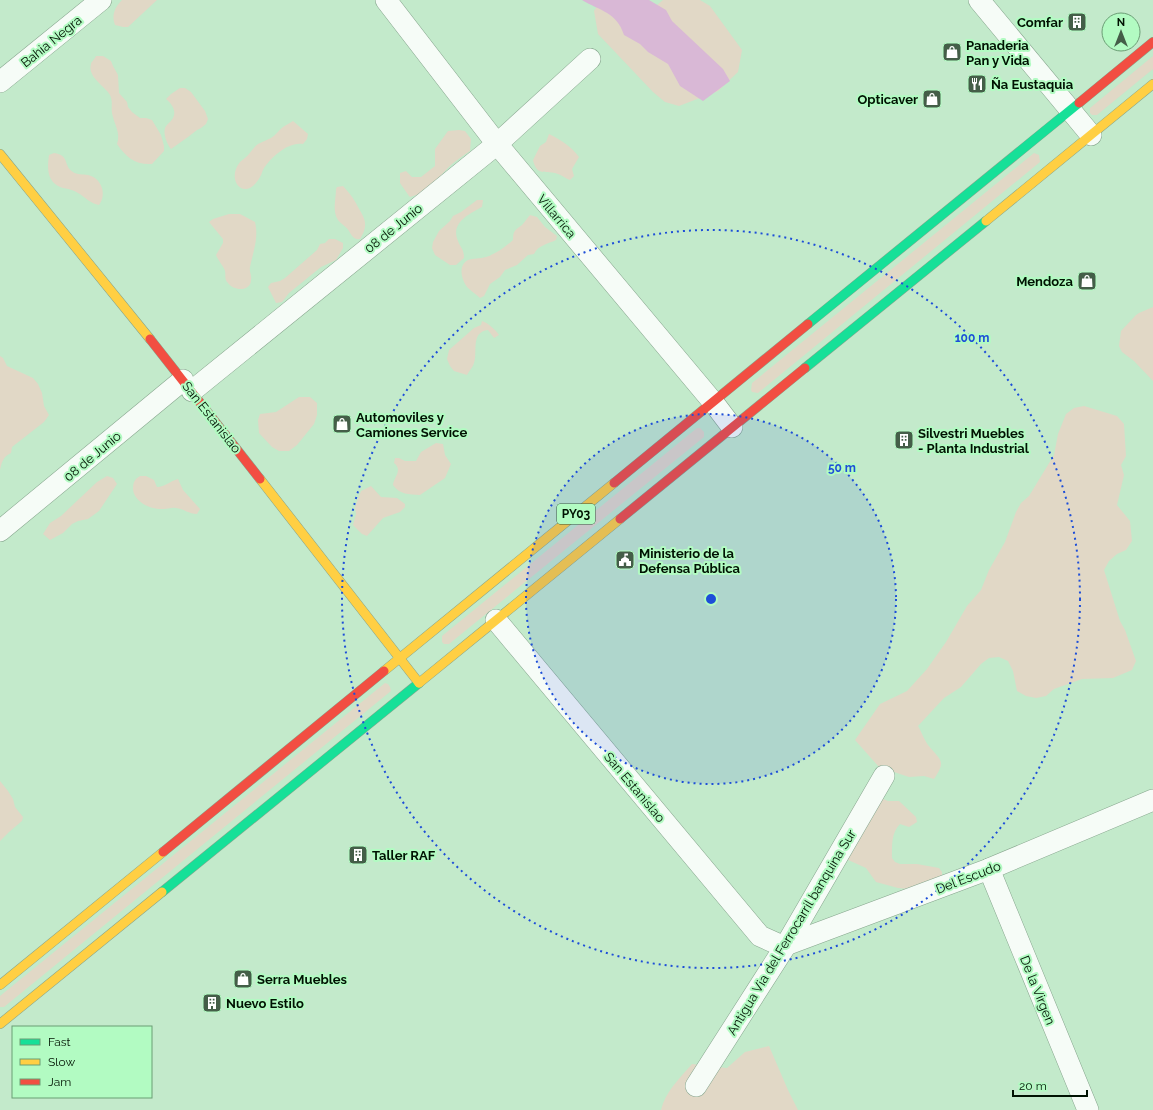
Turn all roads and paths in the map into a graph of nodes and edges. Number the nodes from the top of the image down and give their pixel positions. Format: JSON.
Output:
{"nodes":[{"id":1,"x":101,"y":0,"type":"edge"},
{"id":2,"x":386,"y":0,"type":"edge"},
{"id":3,"x":978,"y":0,"type":"edge"},
{"id":4,"x":1153,"y":42,"type":"edge"},
{"id":5,"x":590,"y":59,"type":"dead end"},
{"id":6,"x":0,"y":82,"type":"edge"},
{"id":7,"x":1153,"y":84,"type":"edge"},
{"id":8,"x":1070,"y":110,"type":"junction"},
{"id":9,"x":1091,"y":135,"type":"junction"},
{"id":10,"x":497,"y":144,"type":"junction"},
{"id":11,"x":0,"y":154,"type":"edge"},
{"id":12,"x":188,"y":386,"type":"junction"},
{"id":13,"x":713,"y":402,"type":"junction"},
{"id":14,"x":732,"y":427,"type":"junction"},
{"id":15,"x":0,"y":531,"type":"edge"},
{"id":16,"x":496,"y":620,"type":"junction"},
{"id":17,"x":399,"y":659,"type":"junction"},
{"id":18,"x":419,"y":683,"type":"junction"},
{"id":19,"x":884,"y":776,"type":"dead end"},
{"id":20,"x":1153,"y":800,"type":"edge"},
{"id":21,"x":989,"y":869,"type":"junction"},
{"id":22,"x":783,"y":945,"type":"junction"},
{"id":23,"x":0,"y":985,"type":"edge"},
{"id":24,"x":0,"y":1024,"type":"edge"},
{"id":25,"x":696,"y":1086,"type":"dead end"},
{"id":26,"x":1088,"y":1110,"type":"edge"}],
"edges":[{"from":1,"to":6,"type":"street","name":"Bahia Negra"},
{"from":2,"to":10,"type":"street","name":"Villarrica"},
{"from":3,"to":8,"type":"street"},
{"from":4,"to":8,"type":"main road","number":"PY03"},
{"from":5,"to":10,"type":"street","name":"08 de Junio"},
{"from":7,"to":9,"type":"main road","number":"PY03"},
{"from":8,"to":9,"type":"street"},
{"from":8,"to":13,"type":"main road","number":"PY03"},
{"from":9,"to":14,"type":"main road","number":"PY03"},
{"from":10,"to":12,"type":"street","name":"08 de Junio"},
{"from":10,"to":13,"type":"street","name":"Villarrica"},
{"from":11,"to":12,"type":"main road","name":"San Estanislao"},
{"from":12,"to":15,"type":"street","name":"08 de Junio"},
{"from":12,"to":17,"type":"main road","name":"San Estanislao"},
{"from":13,"to":14,"type":"street","name":"Villarrica"},
{"from":13,"to":17,"type":"main road","number":"PY03"},
{"from":14,"to":16,"type":"main road","number":"PY03"},
{"from":16,"to":18,"type":"main road","number":"PY03"},
{"from":16,"to":22,"type":"street","name":"San Estanislao"},
{"from":17,"to":18,"type":"main road","name":"San Estanislao"},
{"from":17,"to":23,"type":"main road","number":"PY03"},
{"from":18,"to":24,"type":"main road","number":"PY03"},
{"from":19,"to":22,"type":"street","name":"Antigua Via del Ferrocarril banquina Sur"},
{"from":20,"to":21,"type":"street","name":"Del Escudo"},
{"from":21,"to":22,"type":"street","name":"Del Escudo"},
{"from":21,"to":26,"type":"street","name":"De la Virgen"},
{"from":22,"to":25,"type":"street","name":"Antigua Via del Ferrocarril banquina Sur"}]}
